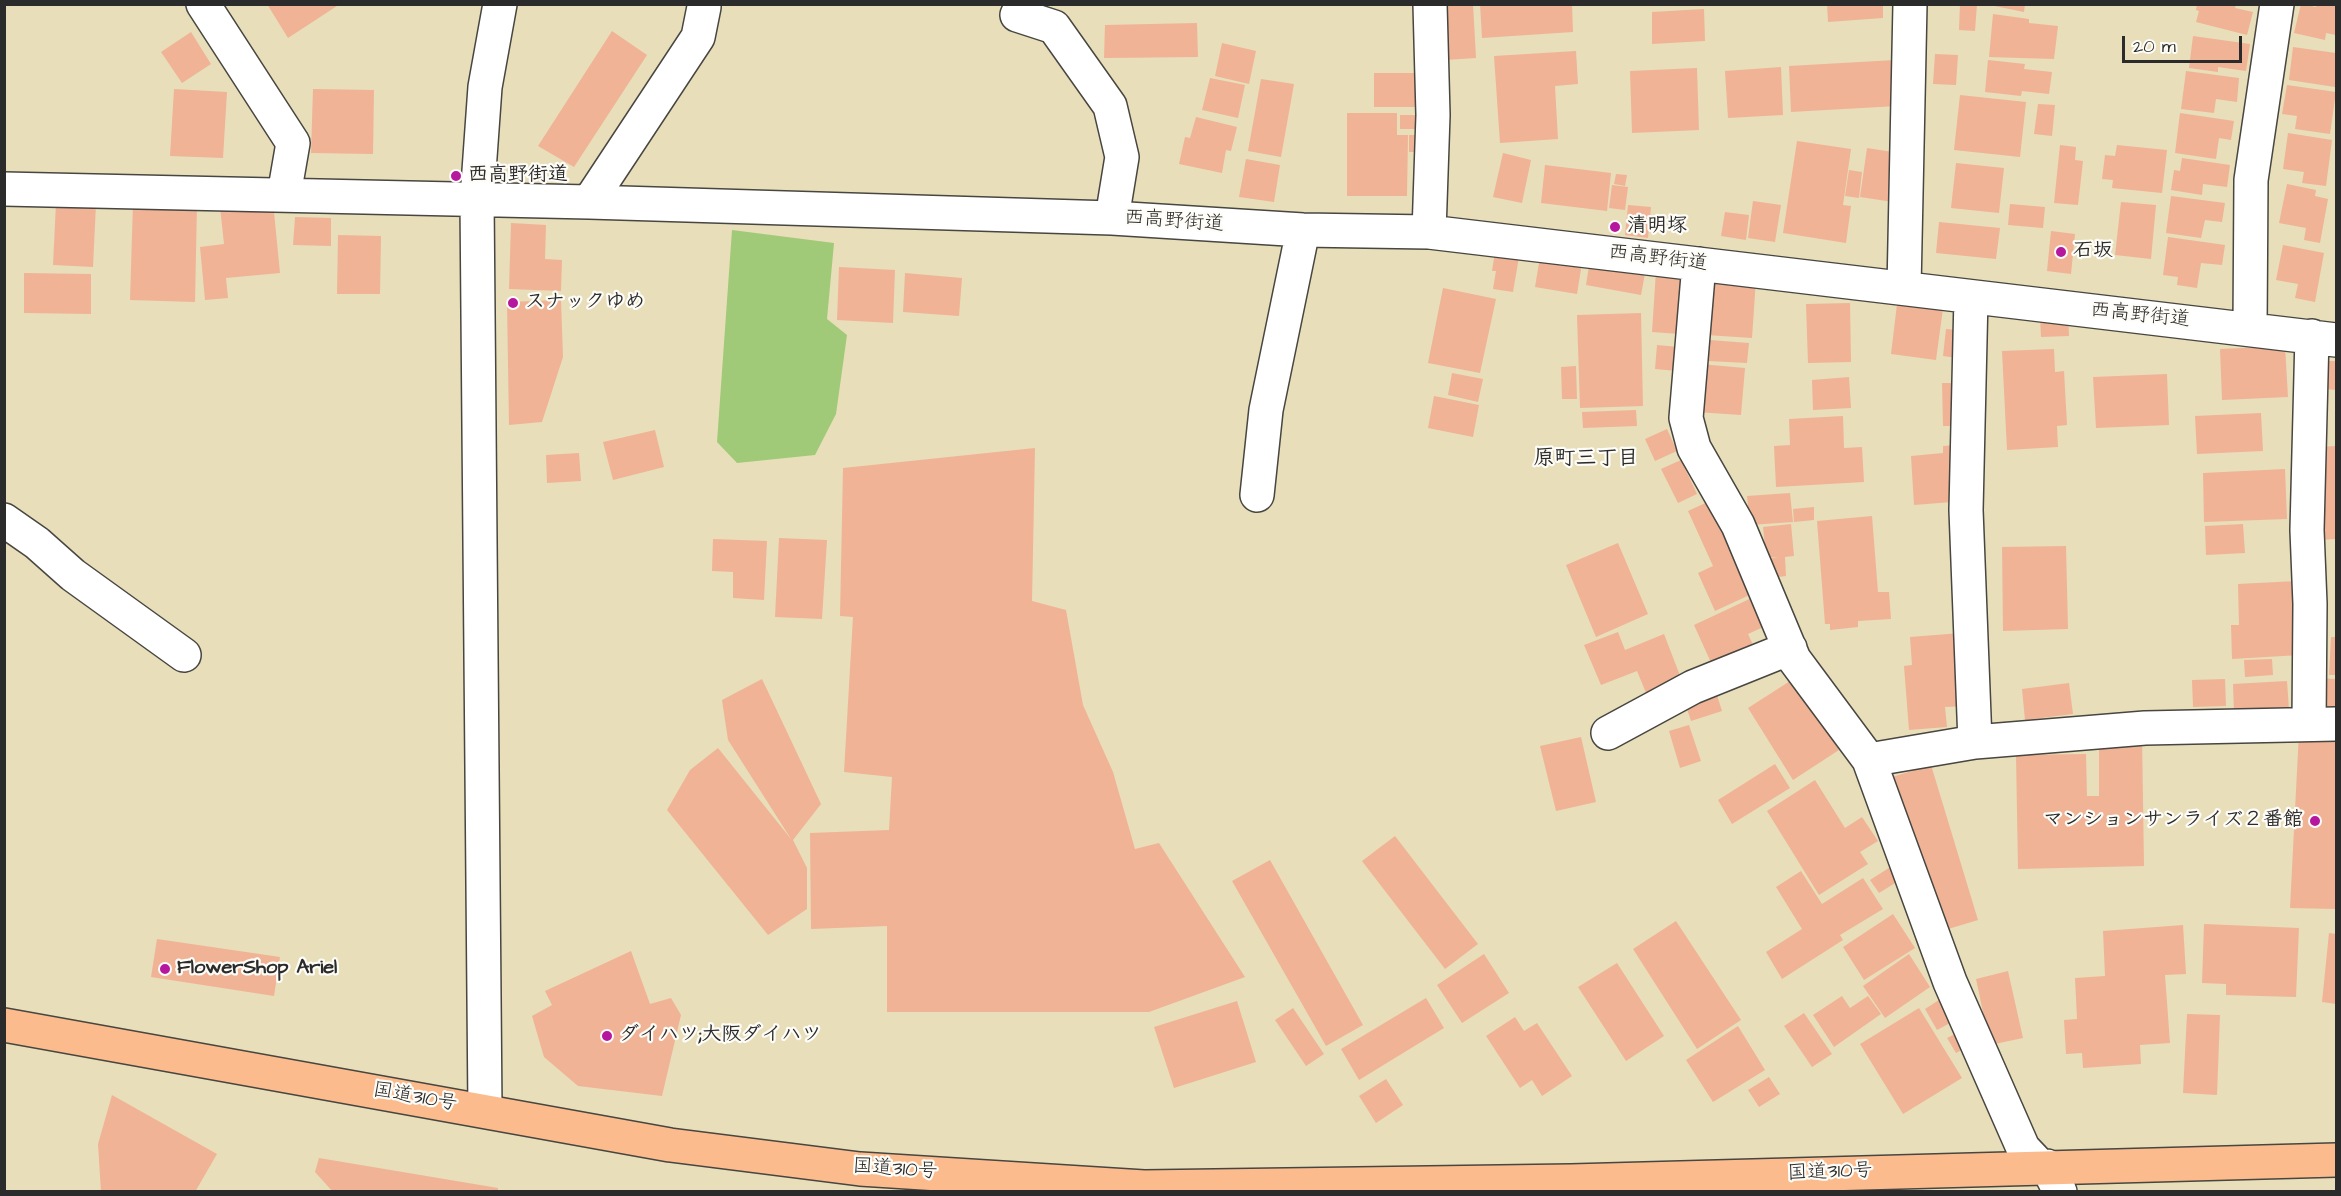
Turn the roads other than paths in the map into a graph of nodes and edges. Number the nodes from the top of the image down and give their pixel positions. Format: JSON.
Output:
{"nodes":[{"id":1,"x":203,"y":4,"type":"edge"},
{"id":2,"x":500,"y":4,"type":"edge"},
{"id":3,"x":1430,"y":4,"type":"edge"},
{"id":4,"x":1910,"y":4,"type":"edge"},
{"id":5,"x":2277,"y":4,"type":"edge"},
{"id":6,"x":704,"y":7,"type":"dead end"},
{"id":7,"x":1017,"y":15,"type":"dead end"},
{"id":8,"x":4,"y":189,"type":"edge"},
{"id":9,"x":284,"y":195,"type":"junction"},
{"id":10,"x":477,"y":200,"type":"junction"},
{"id":11,"x":589,"y":202,"type":"junction"},
{"id":12,"x":1112,"y":218,"type":"junction"},
{"id":13,"x":1303,"y":230,"type":"junction"},
{"id":14,"x":1429,"y":232,"type":"junction"},
{"id":15,"x":1699,"y":264,"type":"junction"},
{"id":16,"x":1904,"y":288,"type":"junction"},
{"id":17,"x":1971,"y":297,"type":"junction"},
{"id":18,"x":2250,"y":328,"type":"junction"},
{"id":19,"x":2325,"y":338,"type":"edge"},
{"id":20,"x":1257,"y":495,"type":"dead end"},
{"id":21,"x":4,"y":520,"type":"edge"},
{"id":22,"x":1790,"y":648,"type":"junction"},
{"id":23,"x":184,"y":655,"type":"dead end"},
{"id":24,"x":2323,"y":724,"type":"edge"},
{"id":25,"x":1608,"y":733,"type":"dead end"},
{"id":26,"x":1975,"y":742,"type":"junction"},
{"id":27,"x":1869,"y":760,"type":"junction"},
{"id":28,"x":4,"y":1025,"type":"edge"},
{"id":29,"x":485,"y":1110,"type":"junction"},
{"id":30,"x":2337,"y":1160,"type":"edge"},
{"id":31,"x":2049,"y":1175,"type":"edge"},
{"id":32,"x":1631,"y":1185,"type":"edge"},
{"id":33,"x":1119,"y":1188,"type":"edge"},
{"id":34,"x":1195,"y":1189,"type":"edge"}],
"edges":[{"from":1,"to":9,"type":"street"},
{"from":2,"to":10,"type":"street"},
{"from":3,"to":14,"type":"street"},
{"from":4,"to":16,"type":"street"},
{"from":5,"to":18,"type":"street"},
{"from":6,"to":11,"type":"street"},
{"from":7,"to":12,"type":"street"},
{"from":8,"to":9,"type":"street","name":"西高野街道"},
{"from":9,"to":10,"type":"street","name":"西高野街道"},
{"from":10,"to":11,"type":"street","name":"西高野街道"},
{"from":10,"to":29,"type":"street"},
{"from":11,"to":12,"type":"street","name":"西高野街道"},
{"from":12,"to":13,"type":"street","name":"西高野街道"},
{"from":13,"to":14,"type":"street","name":"西高野街道"},
{"from":13,"to":20,"type":"street"},
{"from":14,"to":15,"type":"street","name":"西高野街道"},
{"from":15,"to":16,"type":"street","name":"西高野街道"},
{"from":15,"to":22,"type":"street"},
{"from":16,"to":17,"type":"street","name":"西高野街道"},
{"from":17,"to":18,"type":"street","name":"西高野街道"},
{"from":17,"to":26,"type":"street"},
{"from":18,"to":19,"type":"street","name":"西高野街道"},
{"from":19,"to":24,"type":"street"},
{"from":21,"to":23,"type":"street"},
{"from":22,"to":25,"type":"street"},
{"from":22,"to":27,"type":"street"},
{"from":24,"to":26,"type":"street"},
{"from":26,"to":27,"type":"street"},
{"from":27,"to":31,"type":"street"},
{"from":28,"to":29,"type":"highway","name":"国道310号"},
{"from":29,"to":33,"type":"highway","name":"国道310号"},
{"from":30,"to":31,"type":"highway","name":"国道310号"},
{"from":31,"to":32,"type":"highway","name":"国道310号"},
{"from":32,"to":34,"type":"highway","name":"国道310号"},
{"from":33,"to":34,"type":"highway","name":"国道310号"}]}
